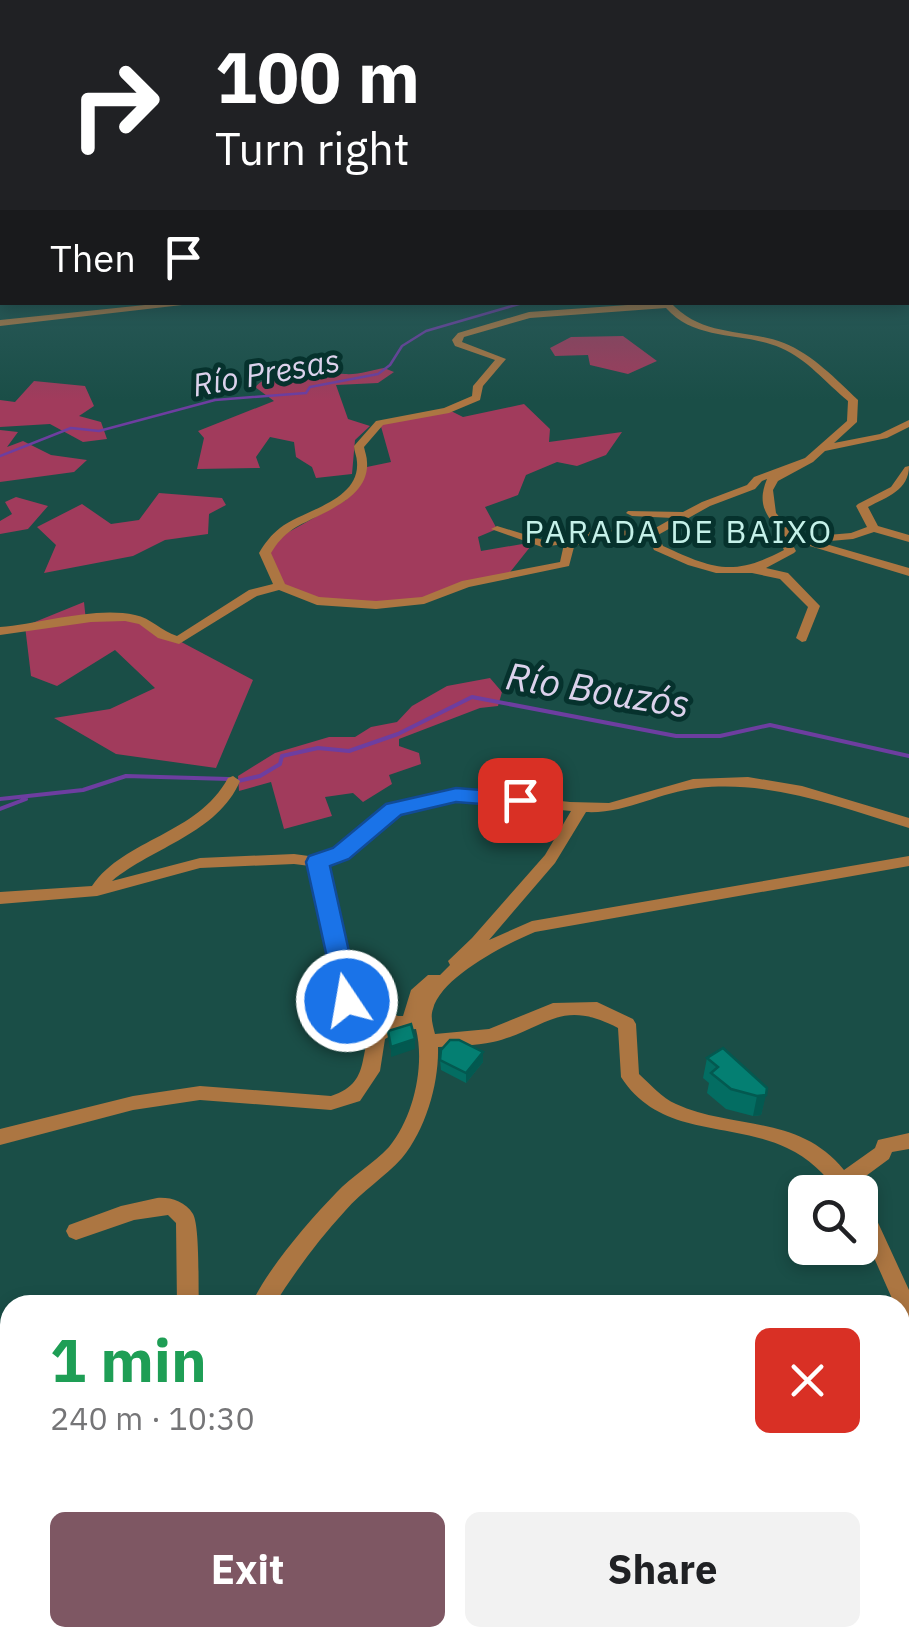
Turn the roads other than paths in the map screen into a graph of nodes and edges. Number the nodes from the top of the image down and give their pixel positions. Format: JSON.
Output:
{"nodes":[{"id":1,"x":43,"y":305,"type":"edge"},
{"id":2,"x":174,"y":305,"type":"edge"},
{"id":3,"x":536,"y":305,"type":"edge"},
{"id":4,"x":654,"y":305,"type":"edge"},
{"id":5,"x":667,"y":305,"type":"edge"},
{"id":6,"x":529,"y":315,"type":"junction"},
{"id":7,"x":46,"y":318,"type":"junction"},
{"id":8,"x":0,"y":323,"type":"edge"},
{"id":9,"x":909,"y":423,"type":"edge"},
{"id":10,"x":825,"y":448,"type":"junction"},
{"id":11,"x":795,"y":467,"type":"junction"},
{"id":12,"x":909,"y":469,"type":"edge"},
{"id":13,"x":632,"y":512,"type":"dead end"},
{"id":14,"x":686,"y":515,"type":"junction"},
{"id":15,"x":872,"y":528,"type":"junction"},
{"id":16,"x":497,"y":529,"type":"dead end"},
{"id":17,"x":787,"y":532,"type":"junction"},
{"id":18,"x":652,"y":534,"type":"junction"},
{"id":19,"x":909,"y":539,"type":"edge"},
{"id":20,"x":576,"y":540,"type":"junction"},
{"id":21,"x":800,"y":540,"type":"junction"},
{"id":22,"x":752,"y":569,"type":"junction"},
{"id":23,"x":909,"y":572,"type":"edge"},
{"id":24,"x":280,"y":586,"type":"junction"},
{"id":25,"x":0,"y":631,"type":"edge"},
{"id":26,"x":802,"y":638,"type":"dead end"},
{"id":27,"x":234,"y":781,"type":"dead end"},
{"id":28,"x":582,"y":806,"type":"junction"},
{"id":29,"x":909,"y":823,"type":"edge"},
{"id":30,"x":909,"y":861,"type":"edge"},
{"id":31,"x":318,"y":862,"type":"junction"},
{"id":32,"x":97,"y":891,"type":"junction"},
{"id":33,"x":0,"y":898,"type":"edge"},
{"id":34,"x":414,"y":1027,"type":"junction"},
{"id":35,"x":0,"y":1136,"type":"edge"},
{"id":36,"x":909,"y":1141,"type":"edge"},
{"id":37,"x":834,"y":1175,"type":"edge"},
{"id":38,"x":859,"y":1175,"type":"edge"},
{"id":39,"x":76,"y":1230,"type":"dead end"},
{"id":40,"x":878,"y":1238,"type":"edge"},
{"id":41,"x":188,"y":1295,"type":"edge"},
{"id":42,"x":268,"y":1295,"type":"edge"},
{"id":43,"x":899,"y":1295,"type":"edge"}],
"edges":[{"from":1,"to":7,"type":"street"},
{"from":2,"to":7,"type":"street"},
{"from":3,"to":6,"type":"street"},
{"from":4,"to":6,"type":"street"},
{"from":5,"to":10,"type":"street"},
{"from":6,"to":24,"type":"street"},
{"from":7,"to":8,"type":"street"},
{"from":9,"to":10,"type":"street"},
{"from":10,"to":11,"type":"street"},
{"from":11,"to":14,"type":"street"},
{"from":11,"to":17,"type":"street"},
{"from":12,"to":15,"type":"street"},
{"from":13,"to":14,"type":"street"},
{"from":14,"to":18,"type":"street"},
{"from":15,"to":19,"type":"street"},
{"from":15,"to":21,"type":"street"},
{"from":16,"to":20,"type":"street"},
{"from":17,"to":21,"type":"street"},
{"from":17,"to":22,"type":"street"},
{"from":18,"to":20,"type":"street"},
{"from":18,"to":22,"type":"street"},
{"from":20,"to":24,"type":"street"},
{"from":21,"to":23,"type":"street"},
{"from":22,"to":26,"type":"street"},
{"from":24,"to":25,"type":"street"},
{"from":27,"to":32,"type":"street"},
{"from":28,"to":29,"type":"street"},
{"from":28,"to":31,"type":"street"},
{"from":28,"to":34,"type":"street"},
{"from":30,"to":34,"type":"street"},
{"from":31,"to":32,"type":"street"},
{"from":31,"to":34,"type":"street"},
{"from":32,"to":33,"type":"street"},
{"from":34,"to":35,"type":"street"},
{"from":34,"to":37,"type":"street"},
{"from":34,"to":42,"type":"street"},
{"from":36,"to":38,"type":"street"},
{"from":39,"to":41,"type":"street"},
{"from":40,"to":43,"type":"street"}]}
